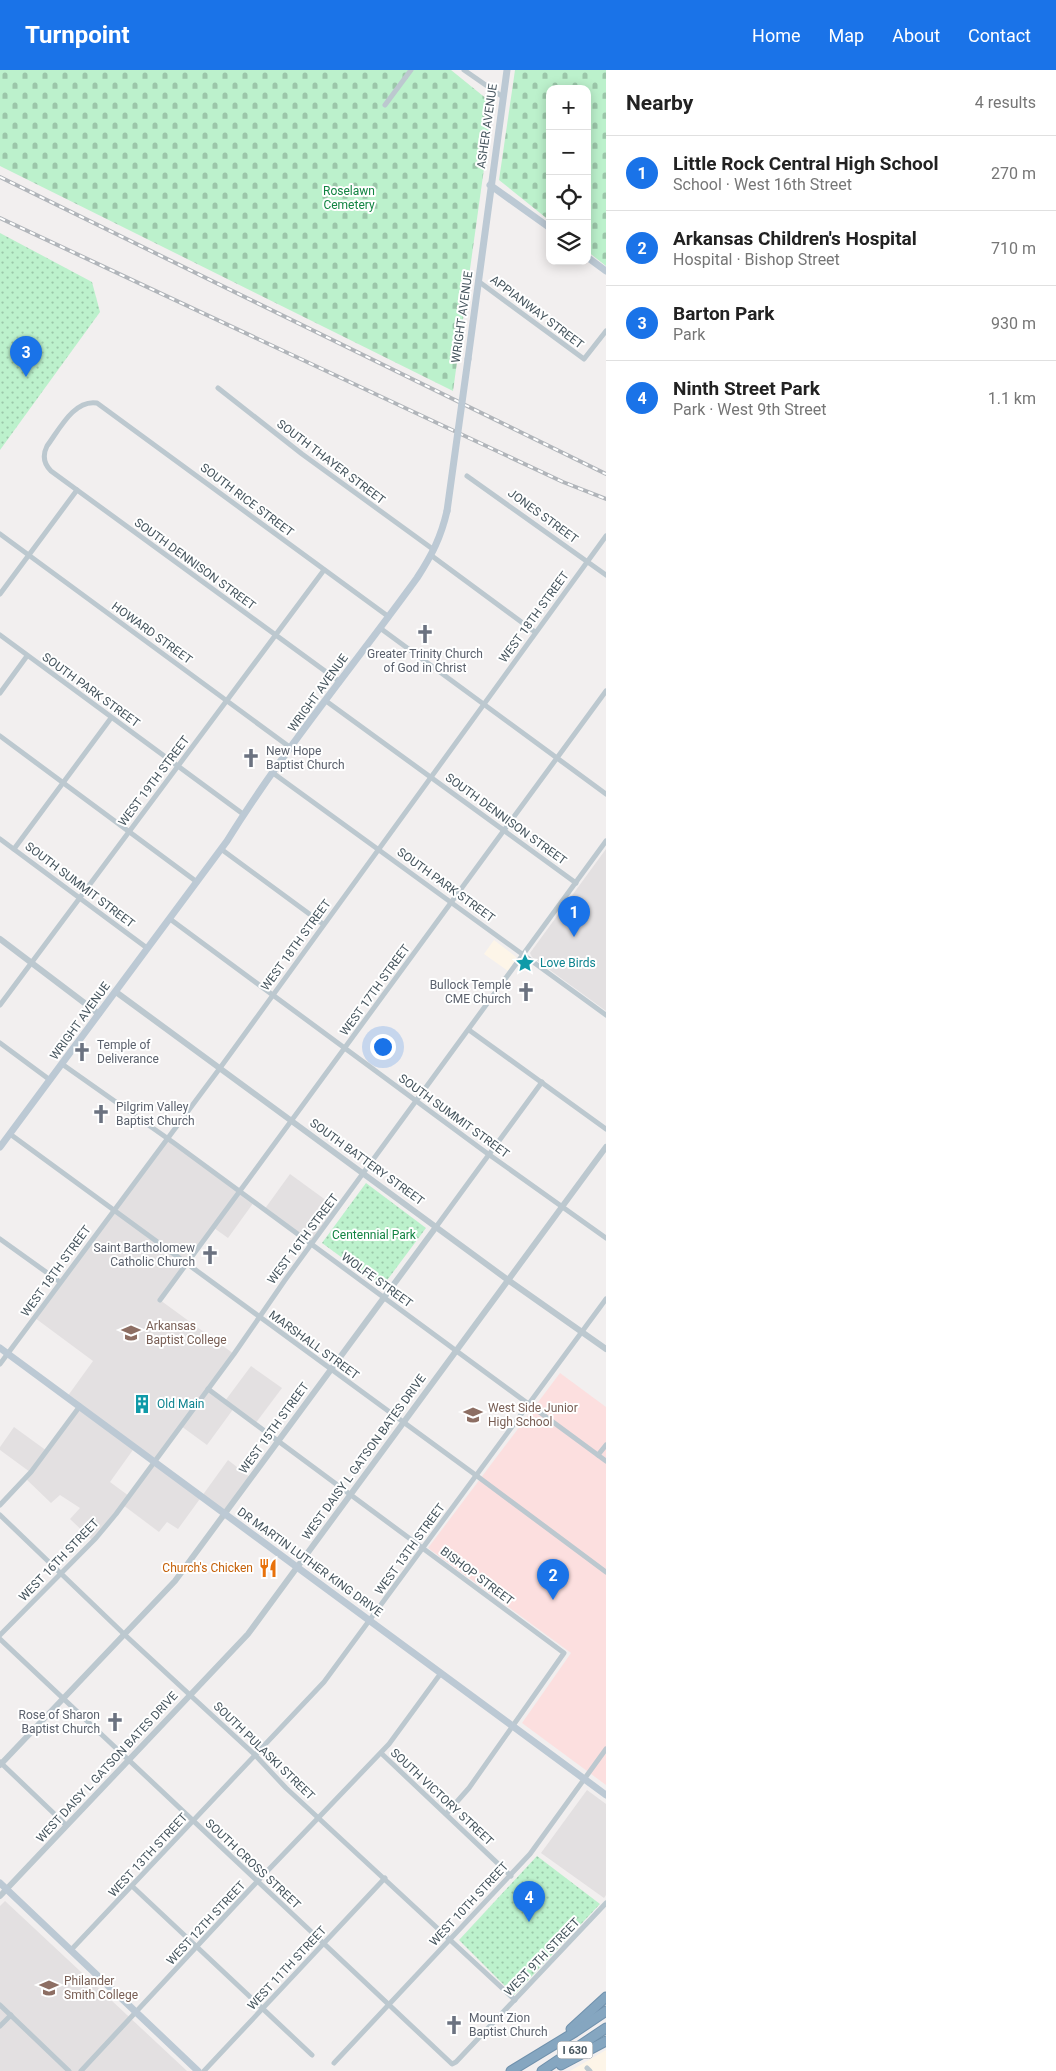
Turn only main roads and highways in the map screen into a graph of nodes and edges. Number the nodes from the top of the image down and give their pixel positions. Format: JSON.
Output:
{"nodes":[{"id":1,"x":507,"y":70,"type":"edge"},
{"id":2,"x":490,"y":185,"type":"junction"},
{"id":3,"x":546,"y":225,"type":"edge"},
{"id":4,"x":591,"y":259,"type":"edge"},
{"id":5,"x":606,"y":271,"type":"edge"},
{"id":6,"x":0,"y":1147,"type":"edge"},
{"id":7,"x":0,"y":1348,"type":"edge"},
{"id":8,"x":606,"y":1795,"type":"edge"},
{"id":9,"x":0,"y":1883,"type":"edge"},
{"id":10,"x":606,"y":1997,"type":"edge"},
{"id":11,"x":606,"y":2011,"type":"edge"},
{"id":12,"x":606,"y":2028,"type":"edge"},
{"id":13,"x":606,"y":2041,"type":"edge"},
{"id":14,"x":551,"y":2048,"type":"junction"},
{"id":15,"x":198,"y":2071,"type":"edge"},
{"id":16,"x":511,"y":2071,"type":"edge"},
{"id":17,"x":542,"y":2071,"type":"edge"},
{"id":18,"x":548,"y":2071,"type":"edge"}],
"edges":[{"from":1,"to":2,"type":"main road","name":"ASHER AVENUE"},
{"from":2,"to":3,"type":"main road"},
{"from":2,"to":6,"type":"main road","name":"WRIGHT AVENUE","bridge":true},
{"from":4,"to":5,"type":"main road"},
{"from":7,"to":8,"type":"main road","name":"DR MARTIN LUTHER KING DRIVE"},
{"from":9,"to":15,"type":"main road"},
{"from":10,"to":14,"type":"highway"},
{"from":11,"to":14,"type":"highway","number":"I 630"},
{"from":12,"to":17,"type":"highway","number":"I 630"},
{"from":13,"to":18,"type":"highway"},
{"from":14,"to":16,"type":"highway","number":"I 630"}]}
